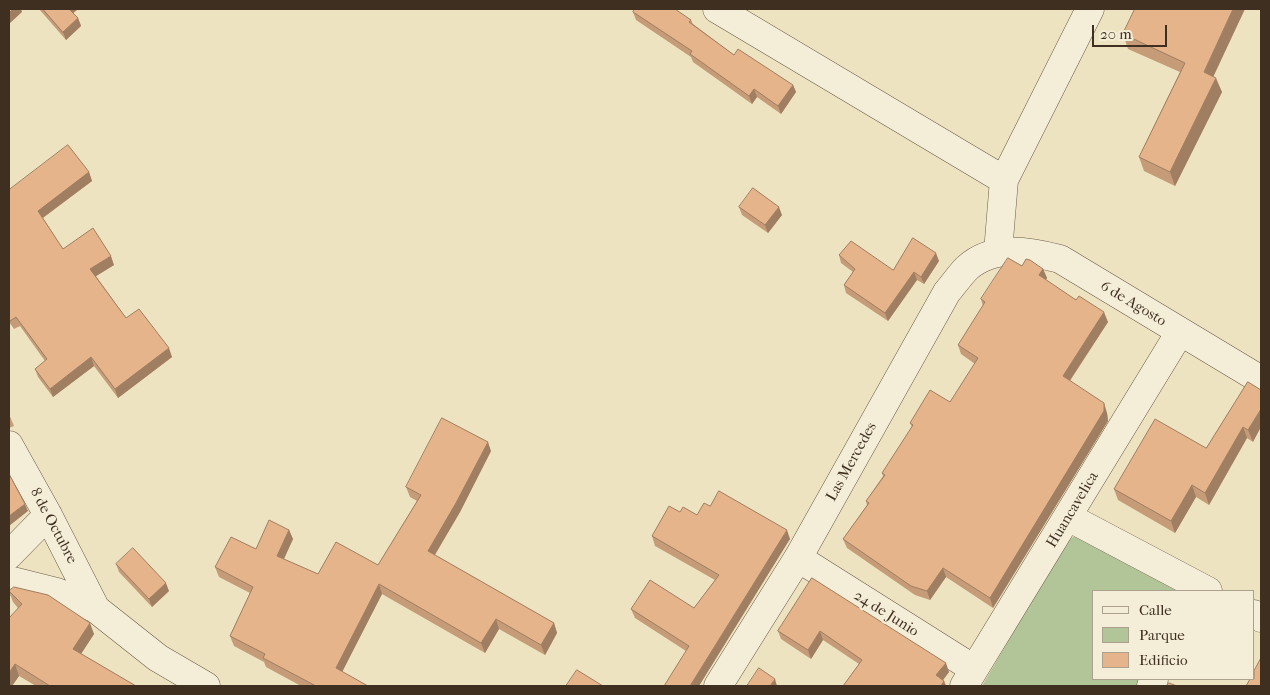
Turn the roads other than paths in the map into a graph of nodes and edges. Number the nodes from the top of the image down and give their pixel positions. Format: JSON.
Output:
{"nodes":[{"id":1,"x":717,"y":9,"type":"edge"},
{"id":2,"x":1090,"y":9,"type":"edge"},
{"id":3,"x":1004,"y":180,"type":"junction"},
{"id":4,"x":998,"y":252,"type":"junction"},
{"id":5,"x":1180,"y":332,"type":"junction"},
{"id":6,"x":1261,"y":380,"type":"edge"},
{"id":7,"x":9,"y":445,"type":"edge"},
{"id":8,"x":48,"y":515,"type":"junction"},
{"id":9,"x":1068,"y":517,"type":"junction"},
{"id":10,"x":9,"y":555,"type":"edge"},
{"id":11,"x":798,"y":558,"type":"junction"},
{"id":12,"x":9,"y":580,"type":"edge"},
{"id":13,"x":1199,"y":589,"type":"edge"},
{"id":14,"x":96,"y":608,"type":"junction"},
{"id":15,"x":969,"y":678,"type":"edge"},
{"id":16,"x":206,"y":686,"type":"edge"},
{"id":17,"x":718,"y":686,"type":"edge"}],
"edges":[{"from":1,"to":3,"type":"street"},
{"from":2,"to":3,"type":"street"},
{"from":3,"to":4,"type":"street"},
{"from":4,"to":5,"type":"street","name":"6 de Agosto"},
{"from":4,"to":11,"type":"street","name":"Las Mercedes"},
{"from":5,"to":6,"type":"street","name":"6 de Agosto"},
{"from":5,"to":9,"type":"street","name":"Huancavelica"},
{"from":7,"to":8,"type":"street","name":"8 de Octubre"},
{"from":8,"to":10,"type":"street"},
{"from":8,"to":14,"type":"street","name":"8 de Octubre"},
{"from":9,"to":13,"type":"street"},
{"from":9,"to":15,"type":"street","name":"Huancavelica"},
{"from":11,"to":15,"type":"street","name":"24 de Junio"},
{"from":11,"to":17,"type":"street","name":"Las Mercedes"},
{"from":12,"to":14,"type":"street","name":"8 de Octubre"},
{"from":14,"to":16,"type":"street","name":"8 de Octubre"}]}
